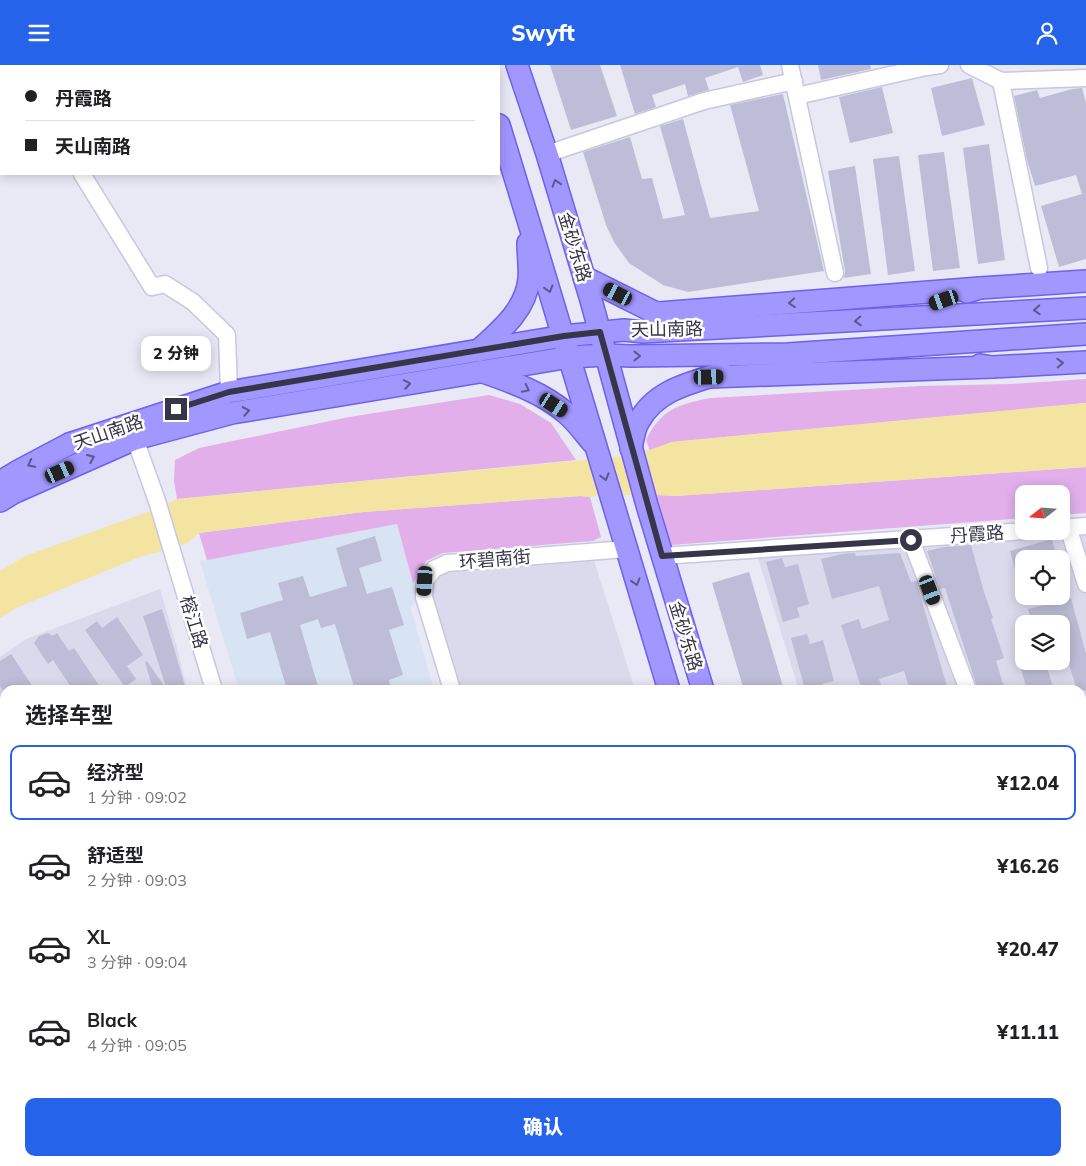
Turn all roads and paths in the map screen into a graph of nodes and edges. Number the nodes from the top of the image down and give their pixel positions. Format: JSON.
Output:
{"nodes":[{"id":1,"x":517,"y":65,"type":"edge"},
{"id":2,"x":940,"y":65,"type":"edge"},
{"id":3,"x":969,"y":65,"type":"edge"},
{"id":4,"x":1086,"y":77,"type":"edge"},
{"id":5,"x":794,"y":81,"type":"edge"},
{"id":6,"x":1001,"y":81,"type":"junction"},
{"id":7,"x":500,"y":128,"type":"edge"},
{"id":8,"x":547,"y":153,"type":"junction"},
{"id":9,"x":83,"y":175,"type":"edge"},
{"id":10,"x":528,"y":218,"type":"junction"},
{"id":11,"x":1039,"y":268,"type":"dead end"},
{"id":12,"x":835,"y":273,"type":"dead end"},
{"id":13,"x":584,"y":277,"type":"junction"},
{"id":14,"x":1086,"y":281,"type":"edge"},
{"id":15,"x":980,"y":288,"type":"junction"},
{"id":16,"x":1086,"y":308,"type":"edge"},
{"id":17,"x":659,"y":313,"type":"junction"},
{"id":18,"x":889,"y":319,"type":"junction"},
{"id":19,"x":706,"y":329,"type":"junction"},
{"id":20,"x":600,"y":332,"type":"junction"},
{"id":21,"x":1086,"y":334,"type":"edge"},
{"id":22,"x":564,"y":336,"type":"junction"},
{"id":23,"x":873,"y":349,"type":"junction"},
{"id":24,"x":606,"y":355,"type":"junction"},
{"id":25,"x":788,"y":355,"type":"junction"},
{"id":26,"x":570,"y":357,"type":"junction"},
{"id":27,"x":479,"y":361,"type":"junction"},
{"id":28,"x":1086,"y":362,"type":"edge"},
{"id":29,"x":992,"y":367,"type":"junction"},
{"id":30,"x":709,"y":377,"type":"junction"},
{"id":31,"x":229,"y":392,"type":"junction"},
{"id":32,"x":135,"y":439,"type":"junction"},
{"id":33,"x":631,"y":448,"type":"junction"},
{"id":34,"x":597,"y":449,"type":"junction"},
{"id":35,"x":0,"y":482,"type":"edge"},
{"id":36,"x":0,"y":501,"type":"edge"},
{"id":37,"x":1086,"y":526,"type":"edge"},
{"id":38,"x":1070,"y":527,"type":"edge"},
{"id":39,"x":1015,"y":532,"type":"edge"},
{"id":40,"x":911,"y":540,"type":"junction"},
{"id":41,"x":1070,"y":540,"type":"edge"},
{"id":42,"x":626,"y":549,"type":"junction"},
{"id":43,"x":662,"y":556,"type":"junction"},
{"id":44,"x":1086,"y":584,"type":"edge"},
{"id":45,"x":212,"y":685,"type":"edge"},
{"id":46,"x":450,"y":685,"type":"edge"},
{"id":47,"x":667,"y":685,"type":"edge"},
{"id":48,"x":701,"y":685,"type":"edge"},
{"id":49,"x":966,"y":685,"type":"edge"}],
"edges":[{"from":1,"to":8,"type":"main road","name":"金砂东路"},
{"from":2,"to":5,"type":"street"},
{"from":3,"to":6,"type":"street"},
{"from":4,"to":6,"type":"street"},
{"from":5,"to":8,"type":"street"},
{"from":5,"to":12,"type":"street"},
{"from":6,"to":11,"type":"street"},
{"from":7,"to":10,"type":"main road","name":"金砂东路"},
{"from":13,"to":8,"type":"main road","name":"金砂东路","one_way":true},
{"from":9,"to":31,"type":"street"},
{"from":10,"to":22,"type":"main road","name":"金砂东路","one_way":true},
{"from":10,"to":27,"type":"main road"},
{"from":13,"to":17,"type":"main road"},
{"from":13,"to":20,"type":"main road","name":"金砂东路"},
{"from":14,"to":15,"type":"main road"},
{"from":15,"to":17,"type":"main road","one_way":true},
{"from":15,"to":18,"type":"main road"},
{"from":16,"to":18,"type":"main road","name":"天山南路","one_way":true},
{"from":17,"to":19,"type":"main road"},
{"from":18,"to":19,"type":"main road","name":"天山南路","one_way":true},
{"from":19,"to":20,"type":"main road","name":"天山南路"},
{"from":20,"to":22,"type":"main road","name":"天山南路"},
{"from":20,"to":24,"type":"main road","name":"金砂东路"},
{"from":21,"to":23,"type":"main road","name":"天山南路"},
{"from":22,"to":26,"type":"main road","name":"金砂东路"},
{"from":22,"to":27,"type":"main road","name":"天山南路"},
{"from":23,"to":25,"type":"main road","name":"天山南路"},
{"from":23,"to":29,"type":"main road","name":"天山南路"},
{"from":24,"to":25,"type":"main road","name":"天山南路","one_way":true},
{"from":24,"to":26,"type":"main road","name":"天山南路"},
{"from":24,"to":33,"type":"main road","name":"金砂东路"},
{"from":25,"to":30,"type":"main road"},
{"from":26,"to":27,"type":"main road","name":"天山南路"},
{"from":26,"to":34,"type":"main road","name":"金砂东路"},
{"from":27,"to":31,"type":"main road","name":"天山南路"},
{"from":32,"to":27,"type":"main road","name":"天山南路","one_way":true},
{"from":27,"to":34,"type":"main road","one_way":true},
{"from":29,"to":28,"type":"main road","name":"天山南路","one_way":true},
{"from":29,"to":30,"type":"main road","name":"天山南路"},
{"from":30,"to":33,"type":"main road"},
{"from":31,"to":35,"type":"main road","name":"天山南路","one_way":true},
{"from":36,"to":32,"type":"main road","name":"天山南路","one_way":true},
{"from":32,"to":45,"type":"street","name":"榕江路"},
{"from":33,"to":43,"type":"main road","name":"金砂东路"},
{"from":34,"to":42,"type":"main road","name":"金砂东路","one_way":true},
{"from":37,"to":38,"type":"street"},
{"from":39,"to":40,"type":"street","name":"丹霞路"},
{"from":40,"to":43,"type":"street","name":"丹霞路"},
{"from":40,"to":49,"type":"street"},
{"from":41,"to":44,"type":"street"},
{"from":42,"to":46,"type":"street","name":"环碧南街"},
{"from":42,"to":47,"type":"main road","name":"金砂东路","one_way":true},
{"from":43,"to":48,"type":"main road","name":"金砂东路"}]}
